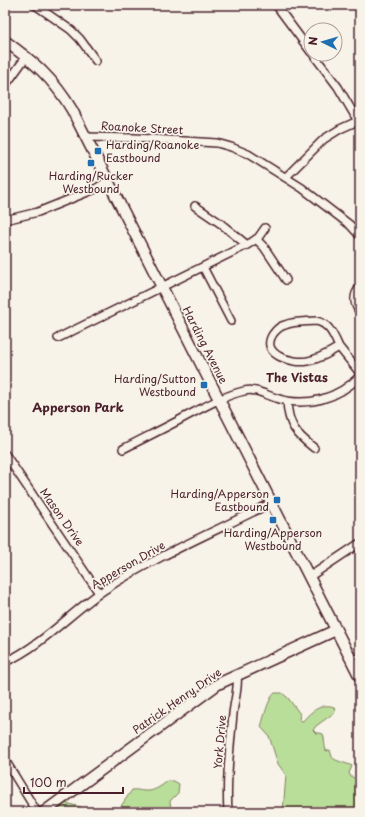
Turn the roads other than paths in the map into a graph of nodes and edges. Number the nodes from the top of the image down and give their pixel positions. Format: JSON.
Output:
{"nodes":[{"id":1,"x":34,"y":5,"type":"edge"},
{"id":2,"x":276,"y":5,"type":"edge"},
{"id":3,"x":303,"y":41,"type":"edge"},
{"id":4,"x":5,"y":42,"type":"edge"},
{"id":5,"x":26,"y":57,"type":"junction"},
{"id":6,"x":96,"y":60,"type":"dead end"},
{"id":7,"x":319,"y":62,"type":"edge"},
{"id":8,"x":5,"y":86,"type":"edge"},
{"id":9,"x":359,"y":120,"type":"edge"},
{"id":10,"x":85,"y":137,"type":"junction"},
{"id":11,"x":286,"y":177,"type":"junction"},
{"id":12,"x":108,"y":181,"type":"junction"},
{"id":13,"x":195,"y":206,"type":"dead end"},
{"id":14,"x":5,"y":220,"type":"edge"},
{"id":15,"x":265,"y":228,"type":"dead end"},
{"id":16,"x":360,"y":236,"type":"edge"},
{"id":17,"x":256,"y":239,"type":"junction"},
{"id":18,"x":247,"y":245,"type":"junction"},
{"id":19,"x":203,"y":266,"type":"junction"},
{"id":20,"x":286,"y":280,"type":"dead end"},
{"id":21,"x":163,"y":286,"type":"junction"},
{"id":22,"x":360,"y":287,"type":"edge"},
{"id":23,"x":360,"y":313,"type":"edge"},
{"id":24,"x":231,"y":321,"type":"dead end"},
{"id":25,"x":58,"y":338,"type":"dead end"},
{"id":26,"x":338,"y":347,"type":"junction"},
{"id":27,"x":360,"y":373,"type":"edge"},
{"id":28,"x":360,"y":376,"type":"edge"},
{"id":29,"x":219,"y":399,"type":"junction"},
{"id":30,"x":287,"y":401,"type":"junction"},
{"id":31,"x":314,"y":448,"type":"dead end"},
{"id":32,"x":123,"y":449,"type":"dead end"},
{"id":33,"x":5,"y":454,"type":"edge"},
{"id":34,"x":272,"y":503,"type":"junction"},
{"id":35,"x":360,"y":543,"type":"edge"},
{"id":36,"x":309,"y":577,"type":"junction"},
{"id":37,"x":99,"y":593,"type":"junction"},
{"id":38,"x":336,"y":630,"type":"junction"},
{"id":39,"x":5,"y":662,"type":"edge"},
{"id":40,"x":236,"y":675,"type":"junction"},
{"id":41,"x":360,"y":677,"type":"edge"},
{"id":42,"x":5,"y":760,"type":"edge"},
{"id":43,"x":37,"y":812,"type":"edge"},
{"id":44,"x":44,"y":812,"type":"edge"},
{"id":45,"x":228,"y":812,"type":"edge"}],
"edges":[{"from":1,"to":6,"type":"street"},
{"from":2,"to":3,"type":"street"},
{"from":4,"to":5,"type":"main road","name":"Harding Avenue"},
{"from":5,"to":8,"type":"street"},
{"from":5,"to":10,"type":"main road","name":"Harding Avenue"},
{"from":7,"to":9,"type":"street"},
{"from":9,"to":11,"type":"street"},
{"from":10,"to":11,"type":"street","name":"Roanoke Street"},
{"from":10,"to":12,"type":"main road","name":"Harding Avenue"},
{"from":11,"to":16,"type":"street","name":"Roanoke Street"},
{"from":12,"to":14,"type":"street"},
{"from":12,"to":21,"type":"main road","name":"Harding Avenue"},
{"from":13,"to":18,"type":"street"},
{"from":15,"to":17,"type":"street"},
{"from":17,"to":18,"type":"street"},
{"from":17,"to":20,"type":"street"},
{"from":18,"to":19,"type":"street"},
{"from":19,"to":21,"type":"street"},
{"from":19,"to":24,"type":"street"},
{"from":21,"to":25,"type":"street"},
{"from":21,"to":29,"type":"main road","name":"Harding Avenue"},
{"from":22,"to":23,"type":"street"},
{"from":26,"to":26,"type":"street"},
{"from":26,"to":27,"type":"street"},
{"from":28,"to":30,"type":"street"},
{"from":29,"to":30,"type":"street"},
{"from":29,"to":32,"type":"street"},
{"from":29,"to":34,"type":"main road","name":"Harding Avenue"},
{"from":30,"to":31,"type":"street"},
{"from":33,"to":37,"type":"street","name":"Mason Drive"},
{"from":34,"to":36,"type":"main road","name":"Harding Avenue"},
{"from":34,"to":37,"type":"street","name":"Apperson Drive"},
{"from":35,"to":36,"type":"street"},
{"from":36,"to":38,"type":"main road","name":"Harding Avenue"},
{"from":37,"to":39,"type":"street","name":"Apperson Drive"},
{"from":38,"to":40,"type":"main road","name":"Patrick Henry Drive"},
{"from":38,"to":41,"type":"main road","name":"Harding Avenue"},
{"from":40,"to":44,"type":"main road","name":"Patrick Henry Drive"},
{"from":40,"to":45,"type":"street","name":"York Drive"},
{"from":42,"to":43,"type":"street"}]}
